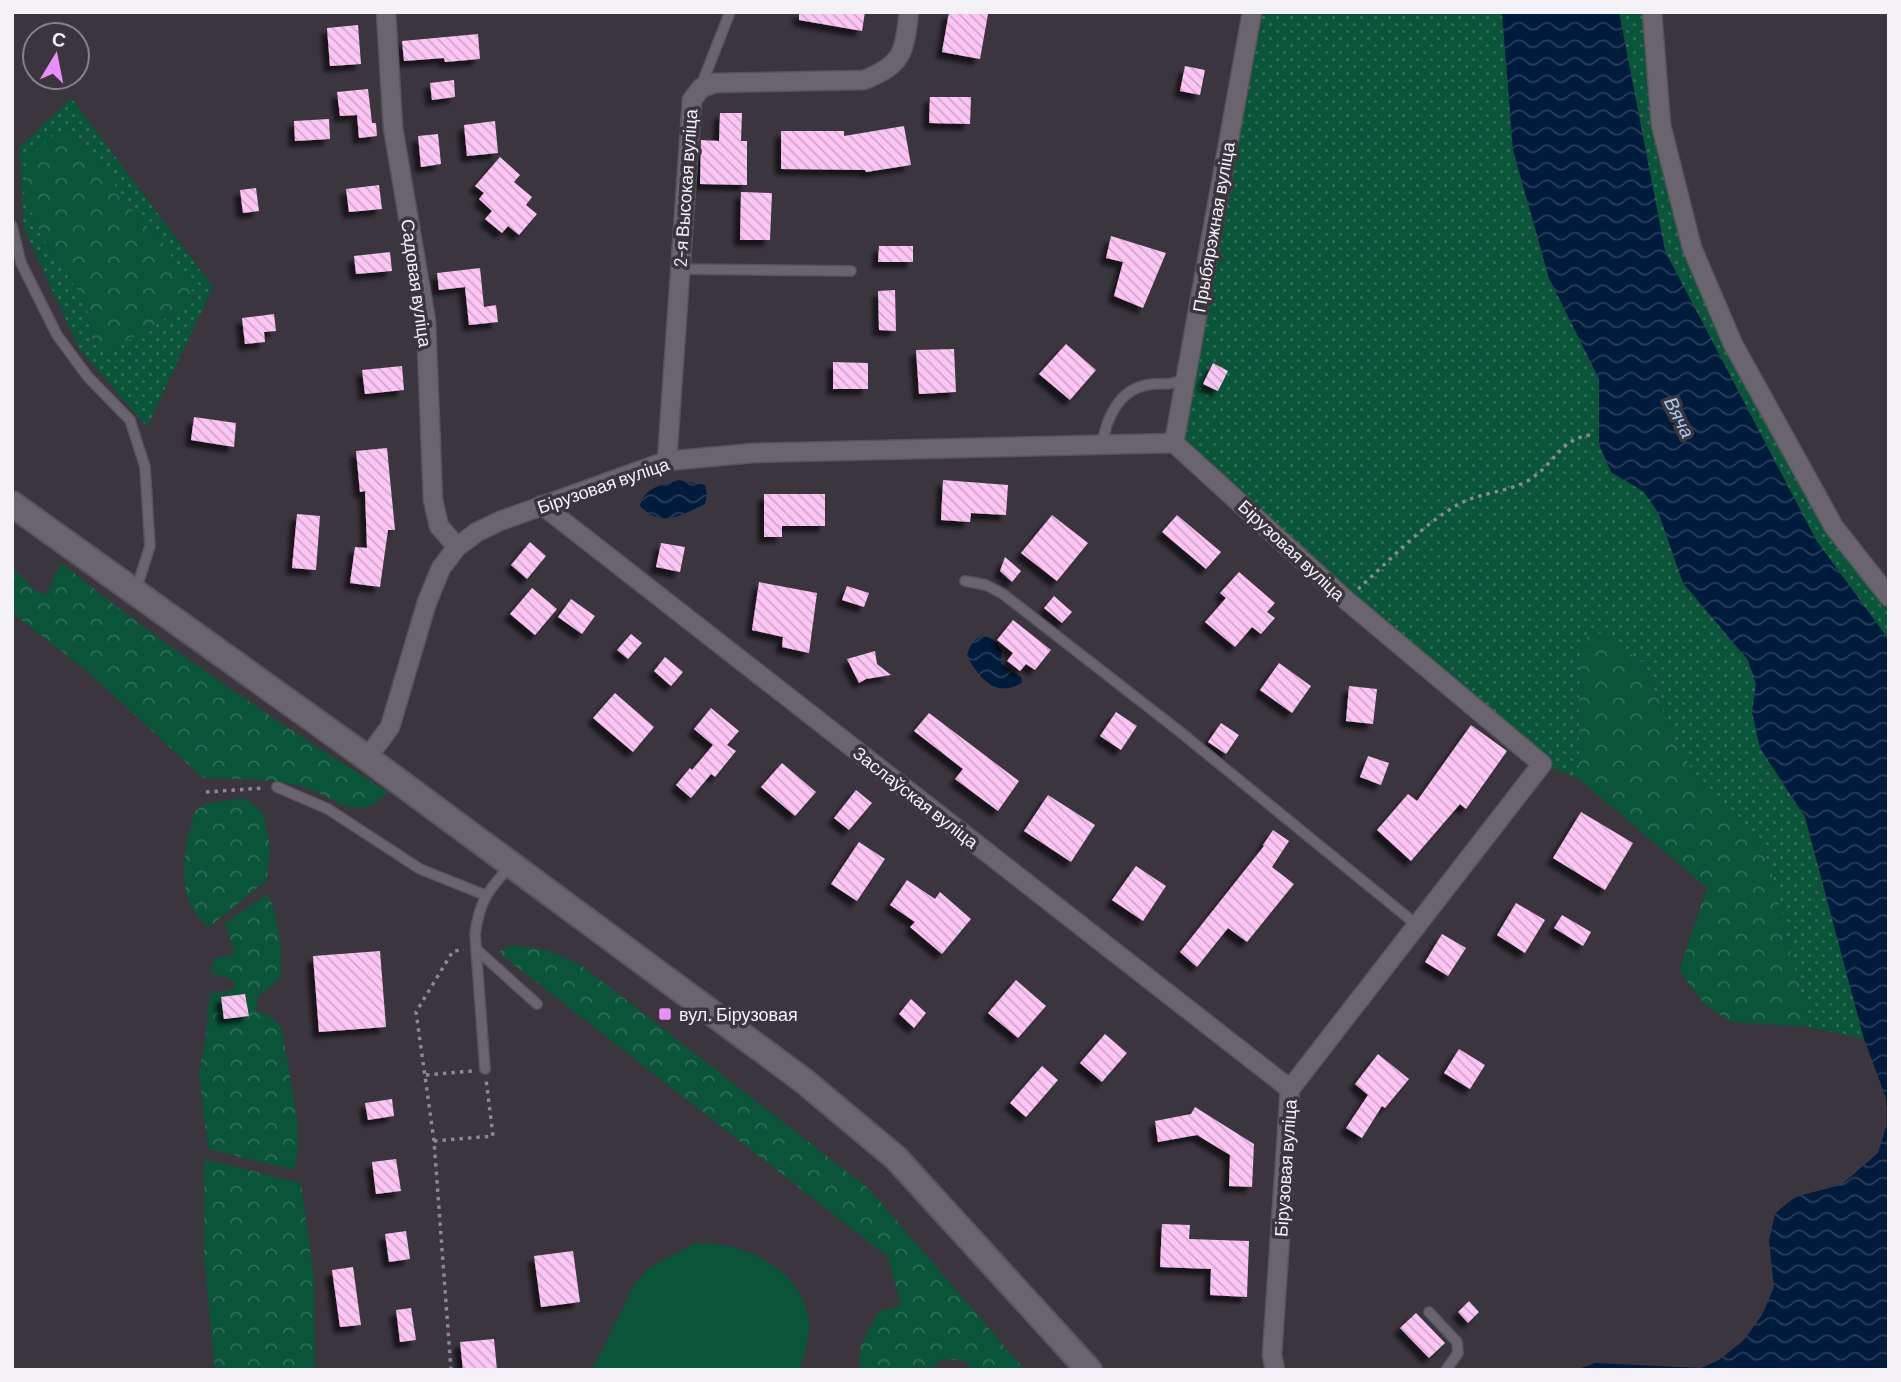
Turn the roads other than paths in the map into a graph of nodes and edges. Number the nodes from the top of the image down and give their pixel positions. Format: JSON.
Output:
{"nodes":[{"id":1,"x":386,"y":12,"type":"edge"},
{"id":2,"x":730,"y":12,"type":"edge"},
{"id":3,"x":909,"y":12,"type":"edge"},
{"id":4,"x":1252,"y":12,"type":"edge"},
{"id":5,"x":1651,"y":12,"type":"edge"},
{"id":6,"x":701,"y":88,"type":"junction"},
{"id":7,"x":12,"y":226,"type":"edge"},
{"id":8,"x":679,"y":269,"type":"junction"},
{"id":9,"x":851,"y":271,"type":"dead end"},
{"id":10,"x":1186,"y":378,"type":"junction"},
{"id":11,"x":1174,"y":443,"type":"junction"},
{"id":12,"x":1102,"y":445,"type":"junction"},
{"id":13,"x":667,"y":461,"type":"junction"},
{"id":14,"x":12,"y":504,"type":"edge"},
{"id":15,"x":542,"y":505,"type":"junction"},
{"id":16,"x":457,"y":547,"type":"junction"},
{"id":17,"x":965,"y":581,"type":"dead end"},
{"id":18,"x":136,"y":592,"type":"junction"},
{"id":19,"x":1889,"y":597,"type":"edge"},
{"id":20,"x":367,"y":758,"type":"junction"},
{"id":21,"x":277,"y":787,"type":"road end"},
{"id":22,"x":512,"y":864,"type":"junction"},
{"id":23,"x":485,"y":895,"type":"junction"},
{"id":24,"x":1417,"y":925,"type":"junction"},
{"id":25,"x":476,"y":949,"type":"junction"},
{"id":26,"x":537,"y":1004,"type":"dead end"},
{"id":27,"x":485,"y":1069,"type":"road end"},
{"id":28,"x":1290,"y":1089,"type":"junction"},
{"id":29,"x":1429,"y":1312,"type":"dead end"},
{"id":30,"x":1273,"y":1362,"type":"edge"},
{"id":31,"x":1088,"y":1370,"type":"edge"},
{"id":32,"x":1446,"y":1370,"type":"edge"}],
"edges":[{"from":1,"to":16,"type":"street","name":"Садовая вуліца"},
{"from":2,"to":6,"type":"lane"},
{"from":3,"to":6,"type":"street","name":"2-я Высокая вуліца"},
{"from":4,"to":10,"type":"street","name":"Прыбярэжная вуліца"},
{"from":5,"to":19,"type":"street"},
{"from":6,"to":8,"type":"street","name":"2-я Высокая вуліца"},
{"from":7,"to":18,"type":"lane"},
{"from":8,"to":9,"type":"lane"},
{"from":8,"to":13,"type":"street","name":"2-я Высокая вуліца"},
{"from":10,"to":11,"type":"street","name":"Прыбярэжная вуліца"},
{"from":10,"to":12,"type":"lane"},
{"from":11,"to":12,"type":"street","name":"Бірузовая вуліца"},
{"from":11,"to":24,"type":"street","name":"Бірузовая вуліца"},
{"from":12,"to":13,"type":"street","name":"Бірузовая вуліца"},
{"from":13,"to":15,"type":"street","name":"Бірузовая вуліца"},
{"from":14,"to":18,"type":"main road"},
{"from":15,"to":16,"type":"street","name":"Бірузовая вуліца"},
{"from":15,"to":28,"type":"street","name":"Заслаўская вуліца"},
{"from":16,"to":20,"type":"street","name":"Бірузовая вуліца"},
{"from":17,"to":24,"type":"lane"},
{"from":18,"to":20,"type":"main road"},
{"from":20,"to":22,"type":"main road"},
{"from":21,"to":23,"type":"lane"},
{"from":22,"to":23,"type":"lane"},
{"from":22,"to":31,"type":"main road"},
{"from":23,"to":25,"type":"lane"},
{"from":24,"to":28,"type":"street","name":"Бірузовая вуліца"},
{"from":25,"to":26,"type":"lane"},
{"from":25,"to":27,"type":"lane"},
{"from":28,"to":30,"type":"street","name":"Бірузовая вуліца"},
{"from":29,"to":32,"type":"lane"}]}
